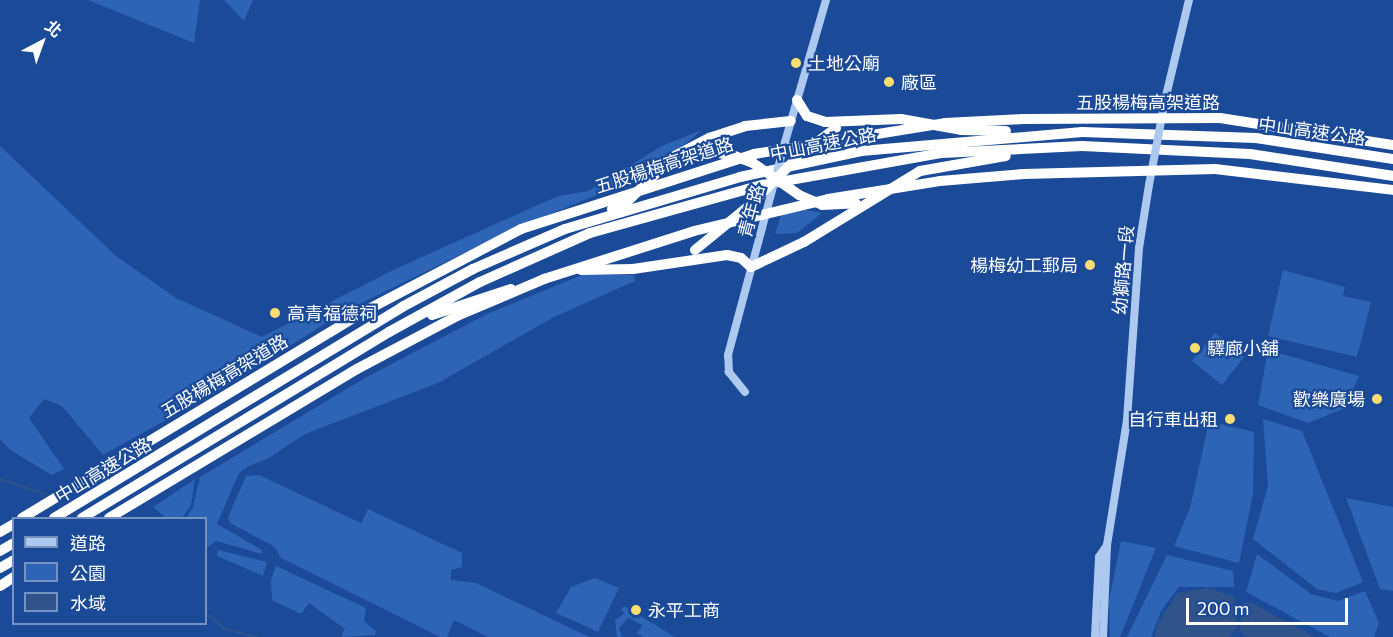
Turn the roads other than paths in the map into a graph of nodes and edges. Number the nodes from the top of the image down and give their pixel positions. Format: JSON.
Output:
{"nodes":[{"id":1,"x":826,"y":0,"type":"edge"},
{"id":2,"x":1189,"y":0,"type":"edge"},
{"id":3,"x":797,"y":100,"type":"junction"},
{"id":4,"x":861,"y":119,"type":"junction"},
{"id":5,"x":791,"y":121,"type":"junction"},
{"id":6,"x":1082,"y":132,"type":"junction"},
{"id":7,"x":1393,"y":145,"type":"edge"},
{"id":8,"x":1067,"y":147,"type":"junction"},
{"id":9,"x":684,"y":151,"type":"junction"},
{"id":10,"x":1393,"y":159,"type":"edge"},
{"id":11,"x":1393,"y":176,"type":"edge"},
{"id":12,"x":776,"y":177,"type":"junction"},
{"id":13,"x":1393,"y":190,"type":"edge"},
{"id":14,"x":872,"y":199,"type":"junction"},
{"id":15,"x":565,"y":229,"type":"junction"},
{"id":16,"x":682,"y":260,"type":"junction"},
{"id":17,"x":751,"y":267,"type":"junction"},
{"id":18,"x":390,"y":332,"type":"junction"},
{"id":19,"x":745,"y":392,"type":"dead end"},
{"id":20,"x":25,"y":517,"type":"edge"},
{"id":21,"x":57,"y":517,"type":"edge"},
{"id":22,"x":85,"y":517,"type":"edge"},
{"id":23,"x":113,"y":517,"type":"edge"},
{"id":24,"x":1107,"y":545,"type":"junction"},
{"id":25,"x":1095,"y":637,"type":"edge"},
{"id":26,"x":1103,"y":637,"type":"edge"}],
"edges":[{"from":1,"to":3,"type":"street","name":"青年路"},
{"from":2,"to":24,"type":"street","name":"幼獅路一段","bridge":true},
{"from":3,"to":4,"type":"highway"},
{"from":3,"to":5,"type":"street","name":"青年路"},
{"from":4,"to":6,"type":"highway"},
{"from":4,"to":12,"type":"highway","bridge":true},
{"from":5,"to":9,"type":"highway"},
{"from":5,"to":12,"type":"street","name":"青年路","bridge":true},
{"from":6,"to":10,"type":"highway","name":"中山高速公路"},
{"from":6,"to":15,"type":"highway","name":"中山高速公路"},
{"from":7,"to":20,"type":"highway","name":"五股楊梅高架道路","bridge":true},
{"from":8,"to":11,"type":"highway","name":"中山高速公路"},
{"from":8,"to":14,"type":"highway"},
{"from":8,"to":18,"type":"highway","name":"中山高速公路"},
{"from":9,"to":12,"type":"highway","bridge":true},
{"from":9,"to":15,"type":"highway"},
{"from":12,"to":14,"type":"highway","bridge":true},
{"from":12,"to":16,"type":"highway","bridge":true},
{"from":12,"to":17,"type":"street","name":"青年路","bridge":true},
{"from":13,"to":23,"type":"highway","bridge":true},
{"from":14,"to":17,"type":"highway"},
{"from":15,"to":21,"type":"highway","name":"中山高速公路"},
{"from":16,"to":17,"type":"highway"},
{"from":16,"to":18,"type":"highway"},
{"from":17,"to":19,"type":"street","name":"青年路"},
{"from":18,"to":22,"type":"highway","name":"中山高速公路"},
{"from":24,"to":25,"type":"street","name":"幼獅路一段"},
{"from":24,"to":26,"type":"street","name":"幼獅路一段"}]}
